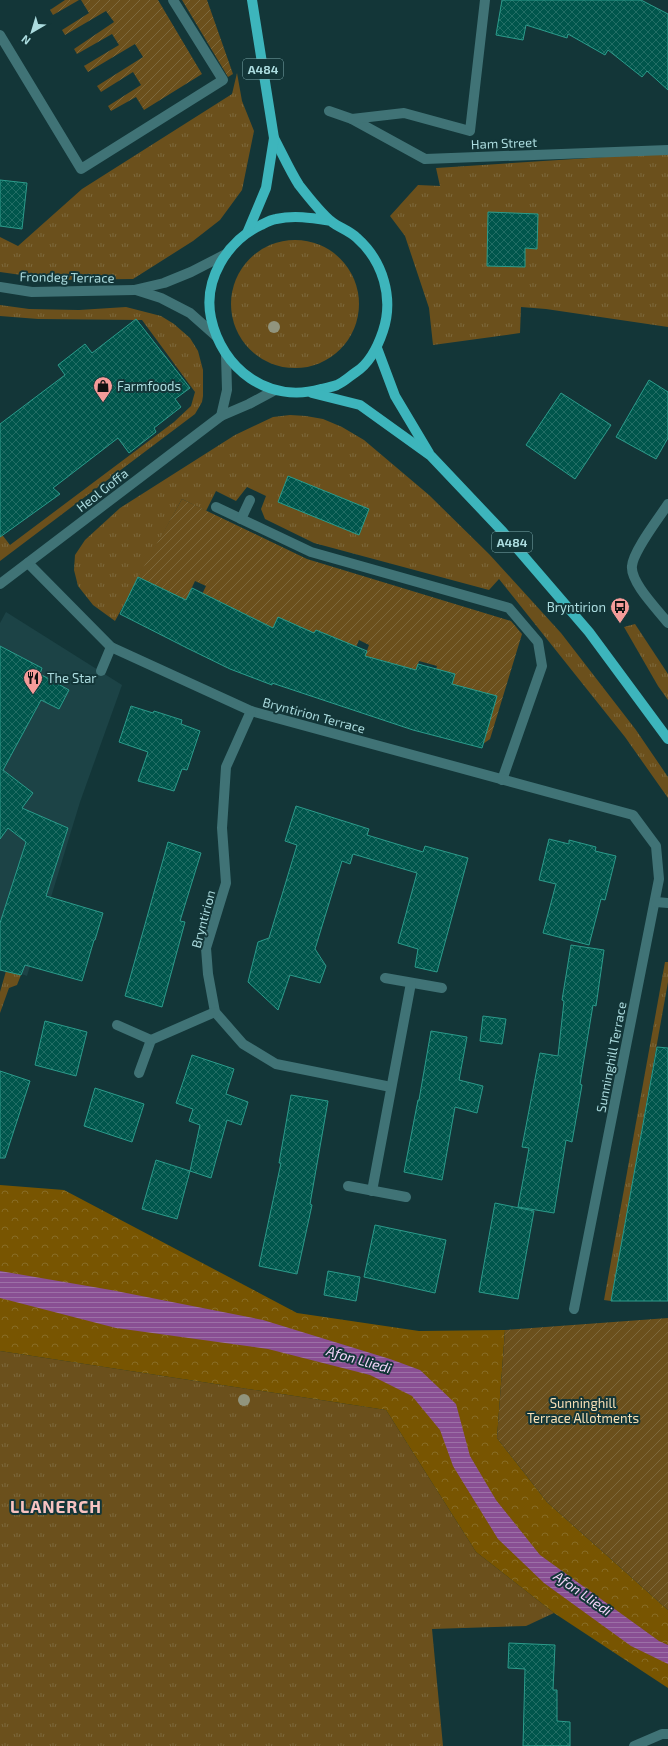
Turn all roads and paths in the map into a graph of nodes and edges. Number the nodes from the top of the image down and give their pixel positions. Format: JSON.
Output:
{"nodes":[{"id":1,"x":173,"y":0,"type":"edge"},
{"id":2,"x":252,"y":0,"type":"edge"},
{"id":3,"x":485,"y":0,"type":"edge"},
{"id":4,"x":0,"y":35,"type":"edge"},
{"id":5,"x":329,"y":111,"type":"dead end"},
{"id":6,"x":352,"y":119,"type":"junction"},
{"id":7,"x":274,"y":138,"type":"junction"},
{"id":8,"x":668,"y":150,"type":"edge"},
{"id":9,"x":331,"y":221,"type":"junction"},
{"id":10,"x":248,"y":231,"type":"junction"},
{"id":11,"x":226,"y":254,"type":"junction"},
{"id":12,"x":0,"y":287,"type":"edge"},
{"id":13,"x":134,"y":290,"type":"junction"},
{"id":14,"x":216,"y":336,"type":"junction"},
{"id":15,"x":377,"y":348,"type":"junction"},
{"id":16,"x":226,"y":355,"type":"junction"},
{"id":17,"x":275,"y":390,"type":"junction"},
{"id":18,"x":310,"y":392,"type":"junction"},
{"id":19,"x":221,"y":416,"type":"junction"},
{"id":20,"x":431,"y":456,"type":"junction"},
{"id":21,"x":250,"y":500,"type":"dead end"},
{"id":22,"x":668,"y":504,"type":"edge"},
{"id":23,"x":216,"y":507,"type":"dead end"},
{"id":24,"x":241,"y":519,"type":"junction"},
{"id":25,"x":28,"y":563,"type":"junction"},
{"id":26,"x":0,"y":584,"type":"edge"},
{"id":27,"x":668,"y":622,"type":"edge"},
{"id":28,"x":111,"y":647,"type":"junction"},
{"id":29,"x":101,"y":671,"type":"dead end"},
{"id":30,"x":251,"y":710,"type":"junction"},
{"id":31,"x":668,"y":739,"type":"edge"},
{"id":32,"x":502,"y":780,"type":"junction"},
{"id":33,"x":633,"y":815,"type":"joint"},
{"id":34,"x":656,"y":902,"type":"junction"},
{"id":35,"x":668,"y":903,"type":"edge"},
{"id":36,"x":385,"y":978,"type":"dead end"},
{"id":37,"x":411,"y":983,"type":"junction"},
{"id":38,"x":442,"y":988,"type":"dead end"},
{"id":39,"x":215,"y":1012,"type":"junction"},
{"id":40,"x":117,"y":1025,"type":"dead end"},
{"id":41,"x":150,"y":1040,"type":"junction"},
{"id":42,"x":139,"y":1073,"type":"dead end"},
{"id":43,"x":391,"y":1088,"type":"junction"},
{"id":44,"x":348,"y":1186,"type":"dead end"},
{"id":45,"x":372,"y":1191,"type":"junction"},
{"id":46,"x":406,"y":1197,"type":"dead end"},
{"id":47,"x":574,"y":1309,"type":"dead end"},
{"id":48,"x":668,"y":1734,"type":"edge"},
{"id":49,"x":634,"y":1746,"type":"edge"}],
"edges":[{"from":1,"to":4,"type":"street"},
{"from":2,"to":7,"type":"main road","number":"A484"},
{"from":3,"to":6,"type":"street","name":"Ham Street"},
{"from":5,"to":6,"type":"street","name":"Ham Street"},
{"from":6,"to":8,"type":"street","name":"Ham Street"},
{"from":7,"to":9,"type":"main road","number":"A484"},
{"from":7,"to":10,"type":"main road","number":"A484"},
{"from":9,"to":10,"type":"main road"},
{"from":9,"to":15,"type":"main road"},
{"from":10,"to":11,"type":"main road"},
{"from":11,"to":13,"type":"street","name":"Frondeg Terrace"},
{"from":11,"to":14,"type":"main road"},
{"from":12,"to":13,"type":"street","name":"Frondeg Terrace"},
{"from":13,"to":14,"type":"street","name":"Frondeg Terrace"},
{"from":14,"to":16,"type":"main road"},
{"from":15,"to":18,"type":"main road"},
{"from":15,"to":20,"type":"main road","number":"A484"},
{"from":16,"to":17,"type":"main road"},
{"from":16,"to":19,"type":"street"},
{"from":17,"to":18,"type":"main road"},
{"from":17,"to":19,"type":"street","name":"Heol Goffa"},
{"from":18,"to":20,"type":"main road","number":"A484"},
{"from":19,"to":25,"type":"street","name":"Heol Goffa"},
{"from":20,"to":31,"type":"main road","number":"A484"},
{"from":21,"to":24,"type":"street"},
{"from":22,"to":27,"type":"street"},
{"from":23,"to":24,"type":"street"},
{"from":24,"to":32,"type":"street"},
{"from":25,"to":26,"type":"street","name":"Heol Goffa"},
{"from":25,"to":28,"type":"street","name":"Bryntirion Terrace"},
{"from":28,"to":29,"type":"street"},
{"from":28,"to":30,"type":"street","name":"Bryntirion Terrace"},
{"from":30,"to":32,"type":"street","name":"Bryntirion Terrace"},
{"from":30,"to":39,"type":"street","name":"Bryntirion"},
{"from":32,"to":33,"type":"street","name":"Bryntirion Terrace"},
{"from":33,"to":34,"type":"street","name":"Sunninghill Terrace"},
{"from":34,"to":35,"type":"street"},
{"from":34,"to":47,"type":"street","name":"Sunninghill Terrace"},
{"from":36,"to":37,"type":"street"},
{"from":37,"to":38,"type":"street"},
{"from":37,"to":43,"type":"street"},
{"from":39,"to":41,"type":"street"},
{"from":39,"to":43,"type":"street"},
{"from":40,"to":41,"type":"street"},
{"from":41,"to":42,"type":"street"},
{"from":43,"to":45,"type":"street"},
{"from":44,"to":45,"type":"street"},
{"from":45,"to":46,"type":"street"},
{"from":48,"to":49,"type":"street"}]}
